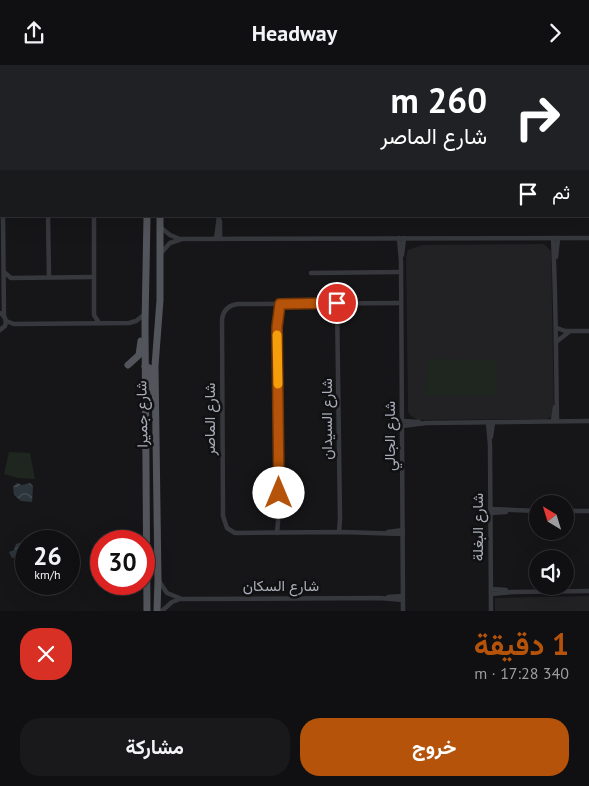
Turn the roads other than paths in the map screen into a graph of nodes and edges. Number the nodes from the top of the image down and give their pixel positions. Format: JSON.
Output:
{"nodes":[{"id":1,"x":3,"y":217,"type":"edge"},
{"id":2,"x":48,"y":217,"type":"edge"},
{"id":3,"x":94,"y":217,"type":"edge"},
{"id":4,"x":148,"y":217,"type":"edge"},
{"id":5,"x":160,"y":217,"type":"edge"},
{"id":6,"x":219,"y":217,"type":"edge"},
{"id":7,"x":160,"y":227,"type":"junction"},
{"id":8,"x":589,"y":237,"type":"edge"},
{"id":9,"x":401,"y":238,"type":"junction"},
{"id":10,"x":555,"y":238,"type":"junction"},
{"id":11,"x":182,"y":239,"type":"junction"},
{"id":12,"x":218,"y":239,"type":"junction"},
{"id":13,"x":160,"y":254,"type":"junction"},
{"id":14,"x":3,"y":271,"type":"junction"},
{"id":15,"x":401,"y":271,"type":"junction"},
{"id":16,"x":311,"y":273,"type":"dead end"},
{"id":17,"x":11,"y":277,"type":"junction"},
{"id":18,"x":49,"y":277,"type":"junction"},
{"id":19,"x":94,"y":277,"type":"junction"},
{"id":20,"x":4,"y":285,"type":"junction"},
{"id":21,"x":339,"y":303,"type":"junction"},
{"id":22,"x":278,"y":304,"type":"junction"},
{"id":23,"x":401,"y":305,"type":"junction"},
{"id":24,"x":0,"y":308,"type":"edge"},
{"id":25,"x":145,"y":314,"type":"junction"},
{"id":26,"x":94,"y":315,"type":"junction"},
{"id":27,"x":3,"y":317,"type":"edge"},
{"id":28,"x":88,"y":323,"type":"junction"},
{"id":29,"x":99,"y":323,"type":"junction"},
{"id":30,"x":145,"y":324,"type":"junction"},
{"id":31,"x":557,"y":328,"type":"junction"},
{"id":32,"x":0,"y":330,"type":"edge"},
{"id":33,"x":570,"y":331,"type":"junction"},
{"id":34,"x":589,"y":331,"type":"edge"},
{"id":35,"x":556,"y":342,"type":"junction"},
{"id":36,"x":156,"y":354,"type":"junction"},
{"id":37,"x":128,"y":365,"type":"dead end"},
{"id":38,"x":145,"y":366,"type":"junction"},
{"id":39,"x":155,"y":396,"type":"junction"},
{"id":40,"x":555,"y":421,"type":"junction"},
{"id":41,"x":589,"y":421,"type":"edge"},
{"id":42,"x":490,"y":422,"type":"junction"},
{"id":43,"x":402,"y":424,"type":"junction"},
{"id":44,"x":146,"y":459,"type":"junction"},
{"id":45,"x":139,"y":467,"type":"dead end"},
{"id":46,"x":490,"y":511,"type":"junction"},
{"id":47,"x":529,"y":511,"type":"edge"},
{"id":48,"x":574,"y":511,"type":"edge"},
{"id":49,"x":589,"y":511,"type":"edge"},
{"id":50,"x":340,"y":532,"type":"junction"},
{"id":51,"x":403,"y":532,"type":"junction"},
{"id":52,"x":279,"y":533,"type":"junction"},
{"id":53,"x":158,"y":580,"type":"junction"},
{"id":54,"x":589,"y":591,"type":"edge"},
{"id":55,"x":491,"y":592,"type":"junction"},
{"id":56,"x":403,"y":598,"type":"junction"},
{"id":57,"x":182,"y":599,"type":"junction"},
{"id":58,"x":147,"y":611,"type":"edge"},
{"id":59,"x":158,"y":611,"type":"edge"},
{"id":60,"x":162,"y":611,"type":"edge"},
{"id":61,"x":403,"y":611,"type":"edge"},
{"id":62,"x":491,"y":611,"type":"edge"}],
"edges":[{"from":1,"to":14,"type":"street"},
{"from":2,"to":18,"type":"street"},
{"from":3,"to":19,"type":"street"},
{"from":4,"to":25,"type":"main road","name":"شارع جميرا"},
{"from":5,"to":7,"type":"main road","name":"شارع جميرا"},
{"from":6,"to":12,"type":"street"},
{"from":7,"to":11,"type":"street"},
{"from":7,"to":13,"type":"main road","name":"شارع جميرا"},
{"from":8,"to":10,"type":"street"},
{"from":9,"to":10,"type":"street"},
{"from":9,"to":12,"type":"street"},
{"from":9,"to":15,"type":"street","name":"شارع الجالي"},
{"from":10,"to":31,"type":"street"},
{"from":11,"to":12,"type":"street"},
{"from":11,"to":13,"type":"street"},
{"from":13,"to":36,"type":"main road","name":"شارع جميرا"},
{"from":14,"to":17,"type":"street"},
{"from":14,"to":20,"type":"street"},
{"from":14,"to":24,"type":"street"},
{"from":15,"to":16,"type":"street"},
{"from":15,"to":23,"type":"street","name":"شارع الجالي"},
{"from":17,"to":18,"type":"street"},
{"from":17,"to":20,"type":"street"},
{"from":18,"to":19,"type":"street"},
{"from":19,"to":26,"type":"street"},
{"from":20,"to":27,"type":"street"},
{"from":21,"to":22,"type":"street","name":"شارع الماصر"},
{"from":21,"to":23,"type":"street","name":"شارع الماصر"},
{"from":21,"to":50,"type":"street","name":"شارع السيدان"},
{"from":22,"to":52,"type":"street"},
{"from":22,"to":52,"type":"street","name":"شارع الماصر"},
{"from":23,"to":43,"type":"street","name":"شارع الجالي"},
{"from":25,"to":29,"type":"street"},
{"from":25,"to":30,"type":"main road","name":"شارع جميرا"},
{"from":26,"to":28,"type":"street"},
{"from":26,"to":29,"type":"street"},
{"from":27,"to":28,"type":"street"},
{"from":27,"to":32,"type":"street"},
{"from":28,"to":29,"type":"street"},
{"from":30,"to":36,"type":"main road"},
{"from":30,"to":37,"type":"main road"},
{"from":30,"to":38,"type":"main road","name":"شارع جميرا"},
{"from":31,"to":33,"type":"street"},
{"from":31,"to":35,"type":"street"},
{"from":33,"to":34,"type":"street"},
{"from":33,"to":35,"type":"street"},
{"from":35,"to":40,"type":"street"},
{"from":36,"to":39,"type":"main road","name":"شارع جميرا"},
{"from":38,"to":39,"type":"main road"},
{"from":38,"to":44,"type":"main road","name":"شارع جميرا"},
{"from":39,"to":53,"type":"main road","name":"شارع جميرا"},
{"from":40,"to":41,"type":"street"},
{"from":40,"to":42,"type":"street"},
{"from":42,"to":43,"type":"street"},
{"from":42,"to":46,"type":"street","name":"شارع البغلة"},
{"from":43,"to":51,"type":"street","name":"شارع الجالي"},
{"from":44,"to":45,"type":"main road"},
{"from":44,"to":58,"type":"main road","name":"شارع جميرا"},
{"from":46,"to":47,"type":"street"},
{"from":46,"to":55,"type":"street","name":"شارع البغلة"},
{"from":48,"to":49,"type":"street"},
{"from":50,"to":51,"type":"street","name":"شارع الماصر"},
{"from":50,"to":52,"type":"street","name":"شارع الماصر"},
{"from":51,"to":56,"type":"street","name":"شارع الجالي"},
{"from":53,"to":57,"type":"street"},
{"from":53,"to":59,"type":"main road","name":"شارع جميرا"},
{"from":54,"to":55,"type":"street"},
{"from":55,"to":62,"type":"street","name":"شارع البغلة"},
{"from":56,"to":57,"type":"street","name":"شارع السكان"},
{"from":56,"to":61,"type":"street","name":"شارع الجالي"},
{"from":57,"to":60,"type":"street"}]}
